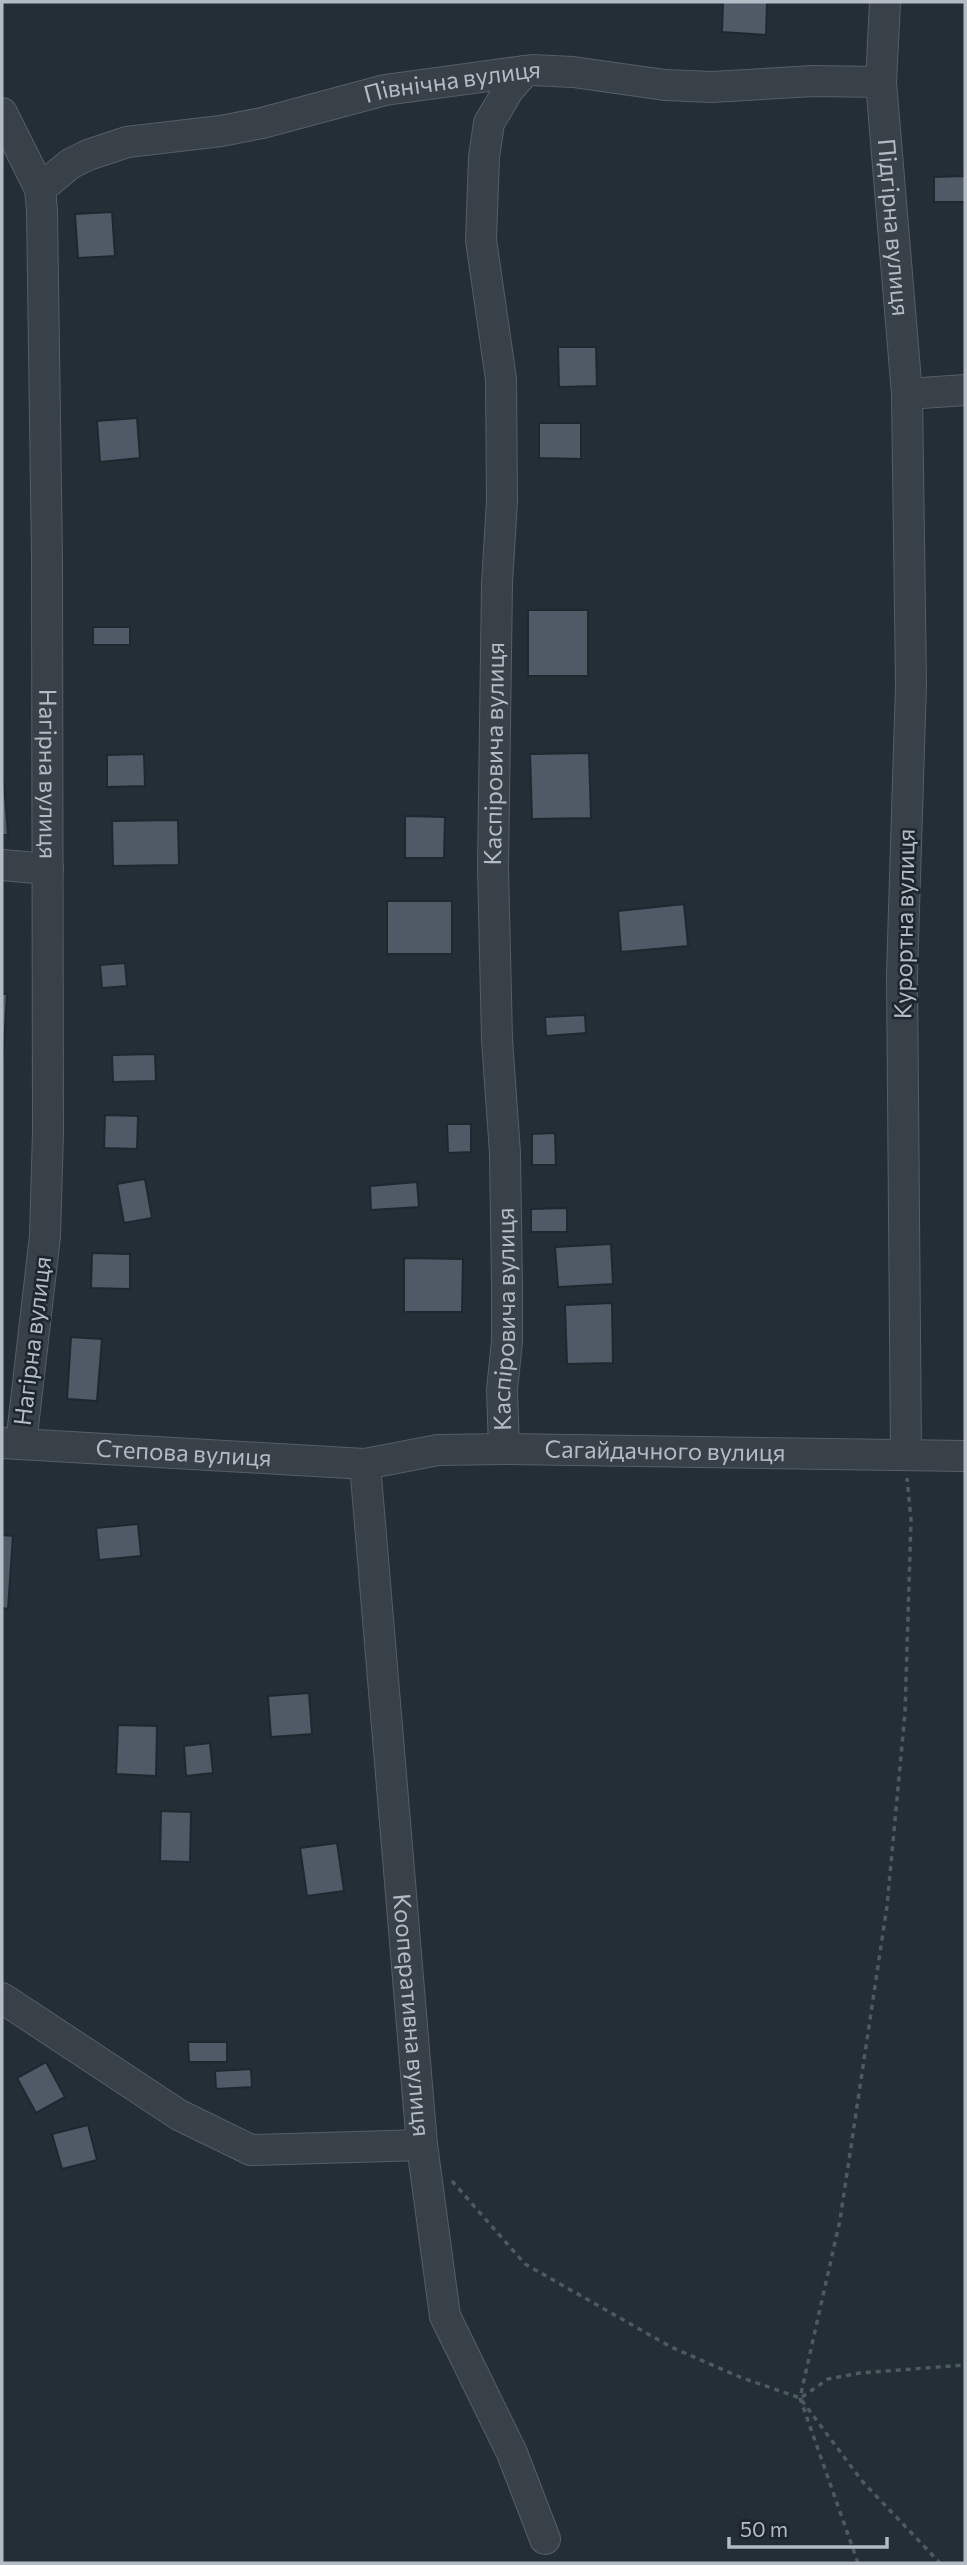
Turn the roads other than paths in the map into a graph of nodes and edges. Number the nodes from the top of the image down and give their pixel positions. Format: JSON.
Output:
{"nodes":[{"id":1,"x":885,"y":2,"type":"edge"},
{"id":2,"x":525,"y":71,"type":"junction"},
{"id":3,"x":881,"y":82,"type":"junction"},
{"id":4,"x":2,"y":113,"type":"edge"},
{"id":5,"x":40,"y":189,"type":"junction"},
{"id":6,"x":965,"y":390,"type":"edge"},
{"id":7,"x":906,"y":394,"type":"junction"},
{"id":8,"x":2,"y":865,"type":"edge"},
{"id":9,"x":48,"y":869,"type":"junction"},
{"id":10,"x":11,"y":1444,"type":"edge"},
{"id":11,"x":504,"y":1449,"type":"junction"},
{"id":12,"x":906,"y":1454,"type":"junction"},
{"id":13,"x":965,"y":1456,"type":"edge"},
{"id":14,"x":365,"y":1464,"type":"junction"},
{"id":15,"x":2,"y":1998,"type":"edge"},
{"id":16,"x":422,"y":2146,"type":"junction"},
{"id":17,"x":545,"y":2539,"type":"dead end"}],
"edges":[{"from":1,"to":3,"type":"street","name":"Підгірна вулиця"},
{"from":2,"to":3,"type":"street","name":"Північна вулиця"},
{"from":2,"to":5,"type":"street","name":"Північна вулиця"},
{"from":2,"to":11,"type":"street","name":"Каспіровича вулиця"},
{"from":3,"to":7,"type":"street","name":"Підгірна вулиця"},
{"from":4,"to":5,"type":"street","name":"Нагірна вулиця"},
{"from":5,"to":9,"type":"street","name":"Нагірна вулиця"},
{"from":6,"to":7,"type":"street"},
{"from":7,"to":12,"type":"street","name":"Курортна вулиця"},
{"from":8,"to":9,"type":"street"},
{"from":9,"to":10,"type":"street","name":"Нагірна вулиця"},
{"from":10,"to":14,"type":"street","name":"Степова вулиця"},
{"from":11,"to":12,"type":"street","name":"Сагайдачного вулиця"},
{"from":11,"to":14,"type":"street","name":"Сагайдачного вулиця"},
{"from":12,"to":13,"type":"street","name":"Сагайдачного вулиця"},
{"from":14,"to":16,"type":"street","name":"Кооперативна вулиця"},
{"from":15,"to":16,"type":"street","name":"Кооперативна вулиця"},
{"from":16,"to":17,"type":"street"}]}
